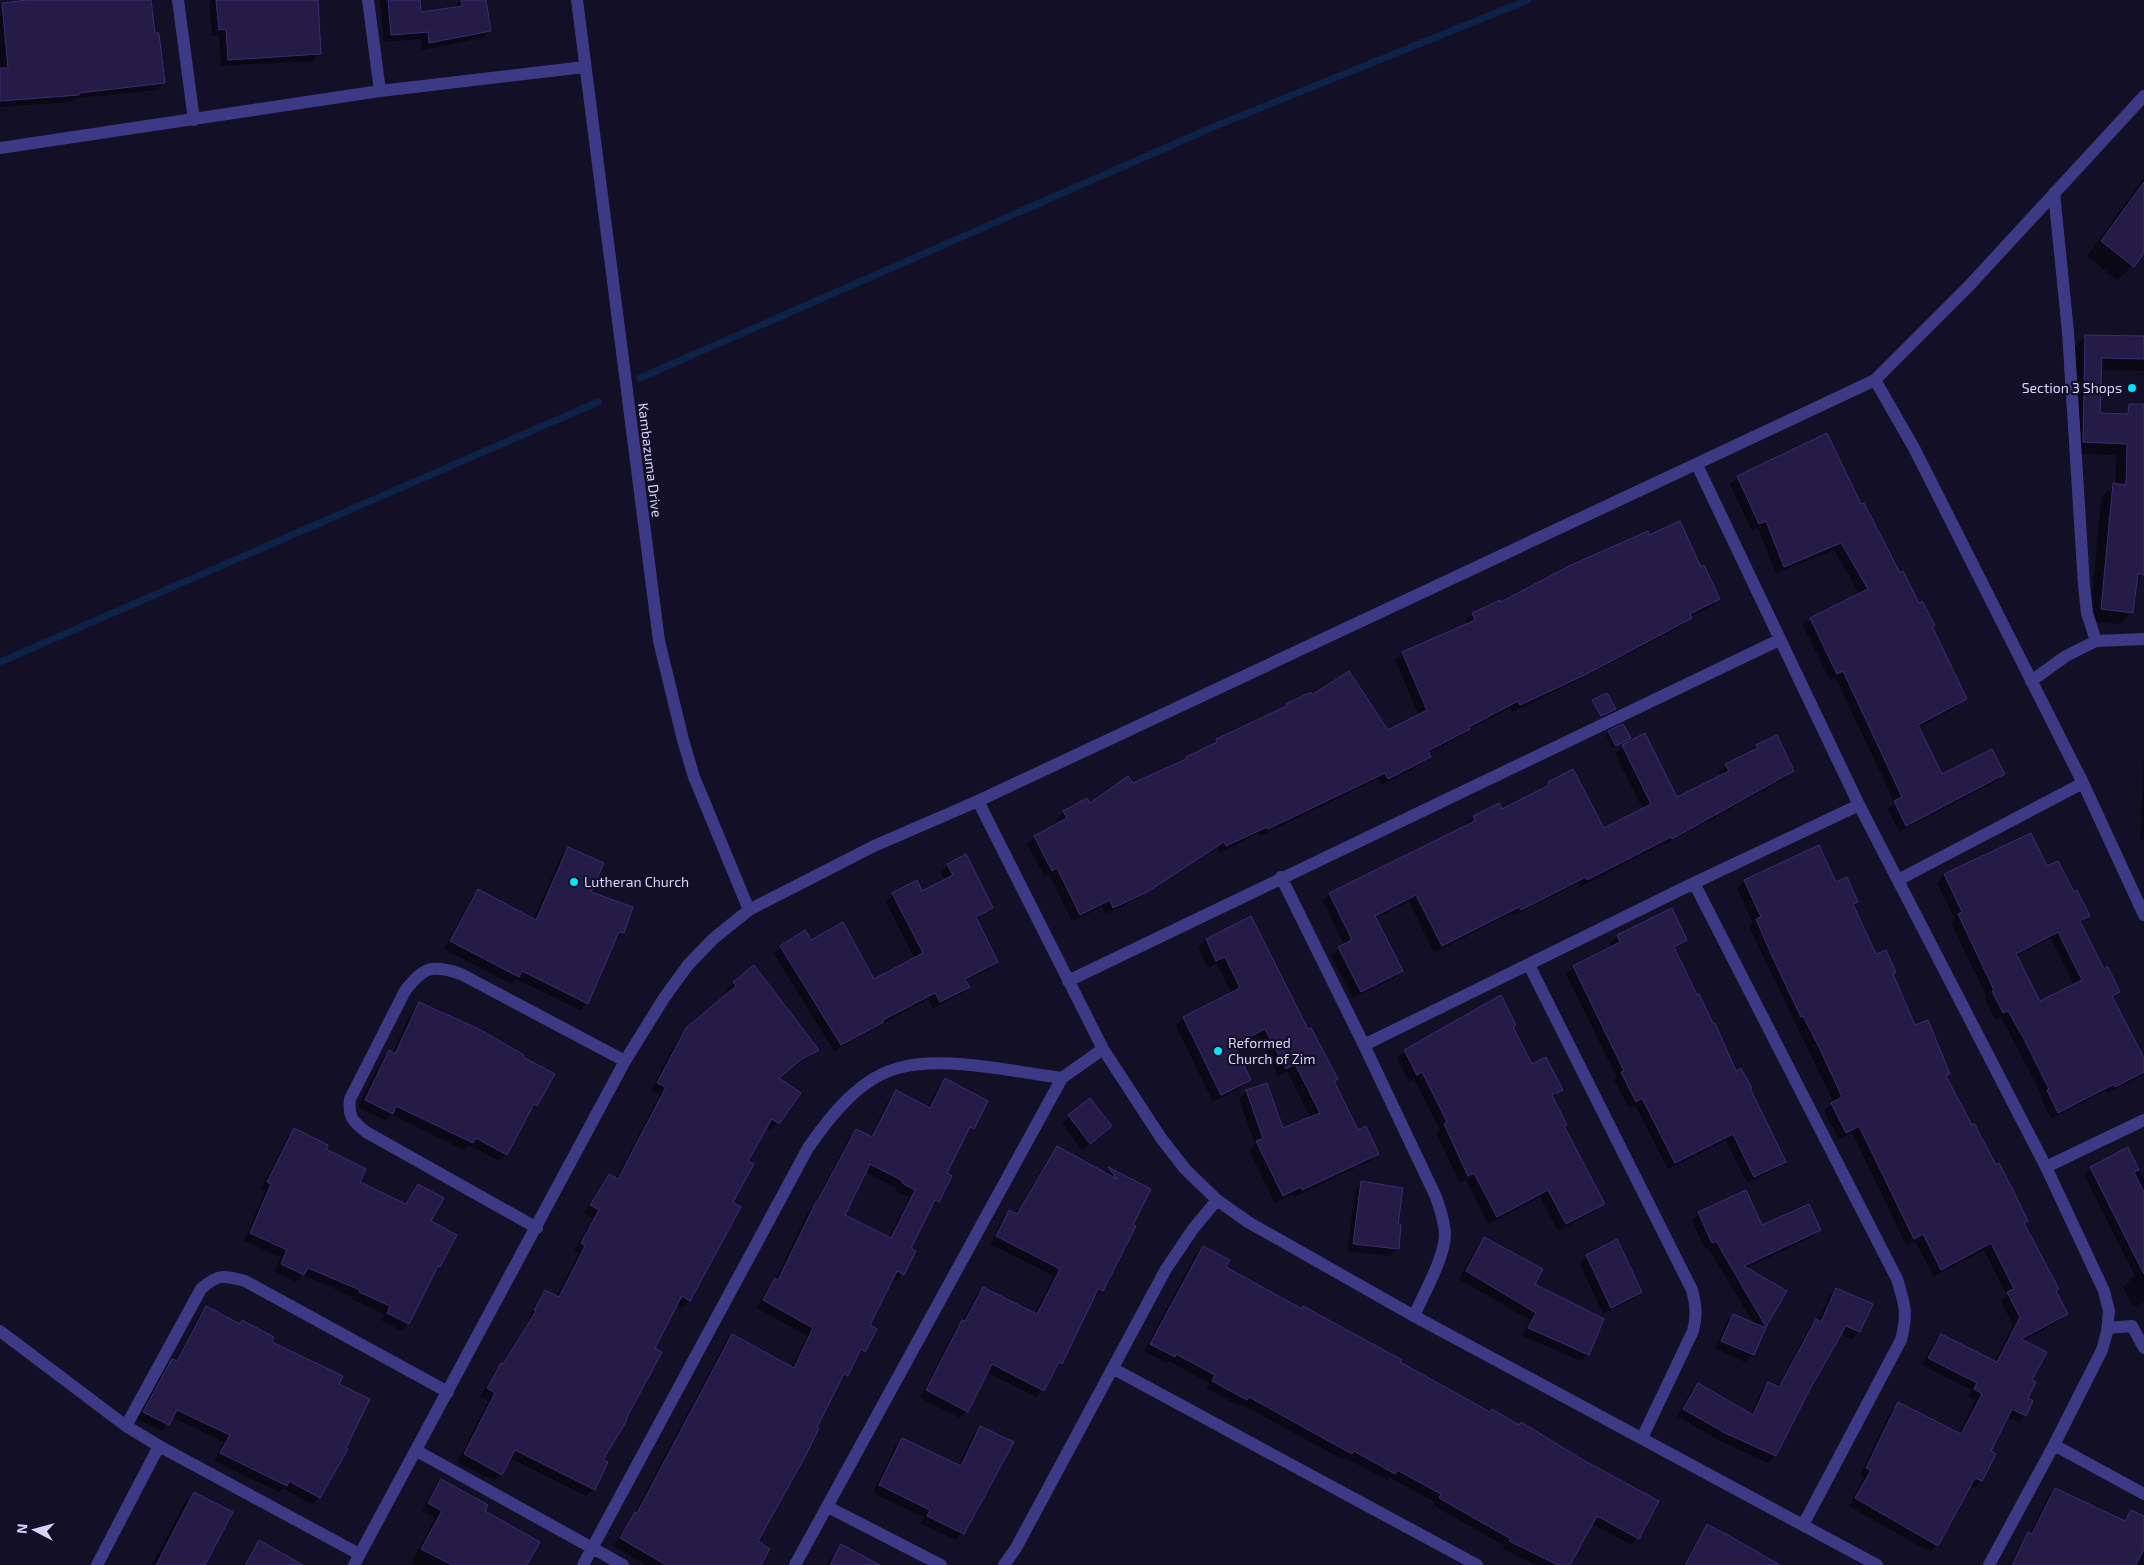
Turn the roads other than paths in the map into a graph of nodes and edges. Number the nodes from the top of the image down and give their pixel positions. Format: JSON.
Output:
{"nodes":[{"id":1,"x":178,"y":0,"type":"edge"},
{"id":2,"x":368,"y":0,"type":"edge"},
{"id":3,"x":577,"y":0,"type":"edge"},
{"id":4,"x":584,"y":68,"type":"junction"},
{"id":5,"x":380,"y":91,"type":"junction"},
{"id":6,"x":2144,"y":96,"type":"edge"},
{"id":7,"x":194,"y":120,"type":"junction"},
{"id":8,"x":0,"y":148,"type":"edge"},
{"id":9,"x":2054,"y":192,"type":"junction"},
{"id":10,"x":1875,"y":380,"type":"junction"},
{"id":11,"x":1697,"y":465,"type":"junction"},
{"id":12,"x":2144,"y":639,"type":"edge"},
{"id":13,"x":1779,"y":640,"type":"junction"},
{"id":14,"x":2096,"y":641,"type":"junction"},
{"id":15,"x":2031,"y":681,"type":"junction"},
{"id":16,"x":2083,"y":783,"type":"junction"},
{"id":17,"x":978,"y":801,"type":"junction"},
{"id":18,"x":1859,"y":806,"type":"junction"},
{"id":19,"x":1281,"y":877,"type":"junction"},
{"id":20,"x":1898,"y":880,"type":"junction"},
{"id":21,"x":1694,"y":883,"type":"junction"},
{"id":22,"x":749,"y":910,"type":"junction"},
{"id":23,"x":2144,"y":914,"type":"edge"},
{"id":24,"x":1529,"y":964,"type":"junction"},
{"id":25,"x":1068,"y":981,"type":"junction"},
{"id":26,"x":1364,"y":1045,"type":"junction"},
{"id":27,"x":1103,"y":1049,"type":"junction"},
{"id":28,"x":625,"y":1062,"type":"junction"},
{"id":29,"x":1062,"y":1078,"type":"junction"},
{"id":30,"x":2144,"y":1120,"type":"edge"},
{"id":31,"x":2046,"y":1167,"type":"junction"},
{"id":32,"x":1217,"y":1200,"type":"junction"},
{"id":33,"x":537,"y":1228,"type":"junction"},
{"id":34,"x":1414,"y":1316,"type":"junction"},
{"id":35,"x":2108,"y":1328,"type":"junction"},
{"id":36,"x":0,"y":1331,"type":"edge"},
{"id":37,"x":2144,"y":1348,"type":"edge"},
{"id":38,"x":1114,"y":1369,"type":"junction"},
{"id":39,"x":448,"y":1392,"type":"junction"},
{"id":40,"x":126,"y":1426,"type":"junction"},
{"id":41,"x":1642,"y":1438,"type":"junction"},
{"id":42,"x":2054,"y":1445,"type":"junction"},
{"id":43,"x":159,"y":1446,"type":"junction"},
{"id":44,"x":417,"y":1450,"type":"junction"},
{"id":45,"x":2144,"y":1494,"type":"edge"},
{"id":46,"x":828,"y":1507,"type":"junction"},
{"id":47,"x":1804,"y":1525,"type":"junction"},
{"id":48,"x":592,"y":1548,"type":"junction"},
{"id":49,"x":356,"y":1560,"type":"edge"},
{"id":50,"x":97,"y":1565,"type":"edge"},
{"id":51,"x":583,"y":1565,"type":"edge"},
{"id":52,"x":623,"y":1565,"type":"edge"},
{"id":53,"x":795,"y":1565,"type":"edge"},
{"id":54,"x":942,"y":1565,"type":"edge"},
{"id":55,"x":1004,"y":1565,"type":"edge"},
{"id":56,"x":1476,"y":1565,"type":"edge"},
{"id":57,"x":1877,"y":1565,"type":"edge"},
{"id":58,"x":1989,"y":1565,"type":"edge"}],
"edges":[{"from":1,"to":7,"type":"street"},
{"from":2,"to":5,"type":"street"},
{"from":3,"to":4,"type":"street","name":"Kambazuma Drive"},
{"from":4,"to":5,"type":"street"},
{"from":4,"to":22,"type":"street","name":"Kambazuma Drive"},
{"from":5,"to":7,"type":"street"},
{"from":6,"to":9,"type":"street"},
{"from":7,"to":8,"type":"street"},
{"from":9,"to":10,"type":"street"},
{"from":9,"to":14,"type":"street"},
{"from":10,"to":11,"type":"street"},
{"from":10,"to":15,"type":"street"},
{"from":11,"to":13,"type":"street"},
{"from":11,"to":17,"type":"street"},
{"from":12,"to":14,"type":"street"},
{"from":13,"to":18,"type":"street"},
{"from":13,"to":19,"type":"street"},
{"from":14,"to":15,"type":"street"},
{"from":15,"to":16,"type":"street"},
{"from":16,"to":20,"type":"street"},
{"from":16,"to":23,"type":"street"},
{"from":17,"to":22,"type":"street"},
{"from":17,"to":25,"type":"street"},
{"from":18,"to":20,"type":"street"},
{"from":18,"to":21,"type":"street"},
{"from":19,"to":25,"type":"street"},
{"from":19,"to":26,"type":"street"},
{"from":20,"to":31,"type":"street"},
{"from":21,"to":24,"type":"street"},
{"from":21,"to":47,"type":"street"},
{"from":22,"to":28,"type":"street"},
{"from":24,"to":26,"type":"street"},
{"from":24,"to":41,"type":"street"},
{"from":25,"to":27,"type":"street"},
{"from":26,"to":34,"type":"street"},
{"from":27,"to":29,"type":"street"},
{"from":27,"to":32,"type":"street"},
{"from":28,"to":33,"type":"street"},
{"from":28,"to":33,"type":"street"},
{"from":29,"to":46,"type":"street"},
{"from":29,"to":48,"type":"street"},
{"from":30,"to":31,"type":"street"},
{"from":31,"to":35,"type":"street"},
{"from":32,"to":34,"type":"street"},
{"from":32,"to":38,"type":"street"},
{"from":33,"to":39,"type":"street"},
{"from":34,"to":41,"type":"street"},
{"from":35,"to":37,"type":"street"},
{"from":35,"to":42,"type":"street"},
{"from":36,"to":40,"type":"street"},
{"from":38,"to":55,"type":"street"},
{"from":38,"to":56,"type":"street"},
{"from":39,"to":40,"type":"street"},
{"from":39,"to":44,"type":"street"},
{"from":40,"to":43,"type":"street"},
{"from":41,"to":47,"type":"street"},
{"from":42,"to":45,"type":"street"},
{"from":42,"to":58,"type":"street"},
{"from":43,"to":49,"type":"street"},
{"from":43,"to":50,"type":"street"},
{"from":44,"to":48,"type":"street"},
{"from":44,"to":49,"type":"street"},
{"from":46,"to":53,"type":"street"},
{"from":46,"to":54,"type":"street"},
{"from":47,"to":57,"type":"street"},
{"from":48,"to":51,"type":"street"},
{"from":48,"to":52,"type":"street"}]}
